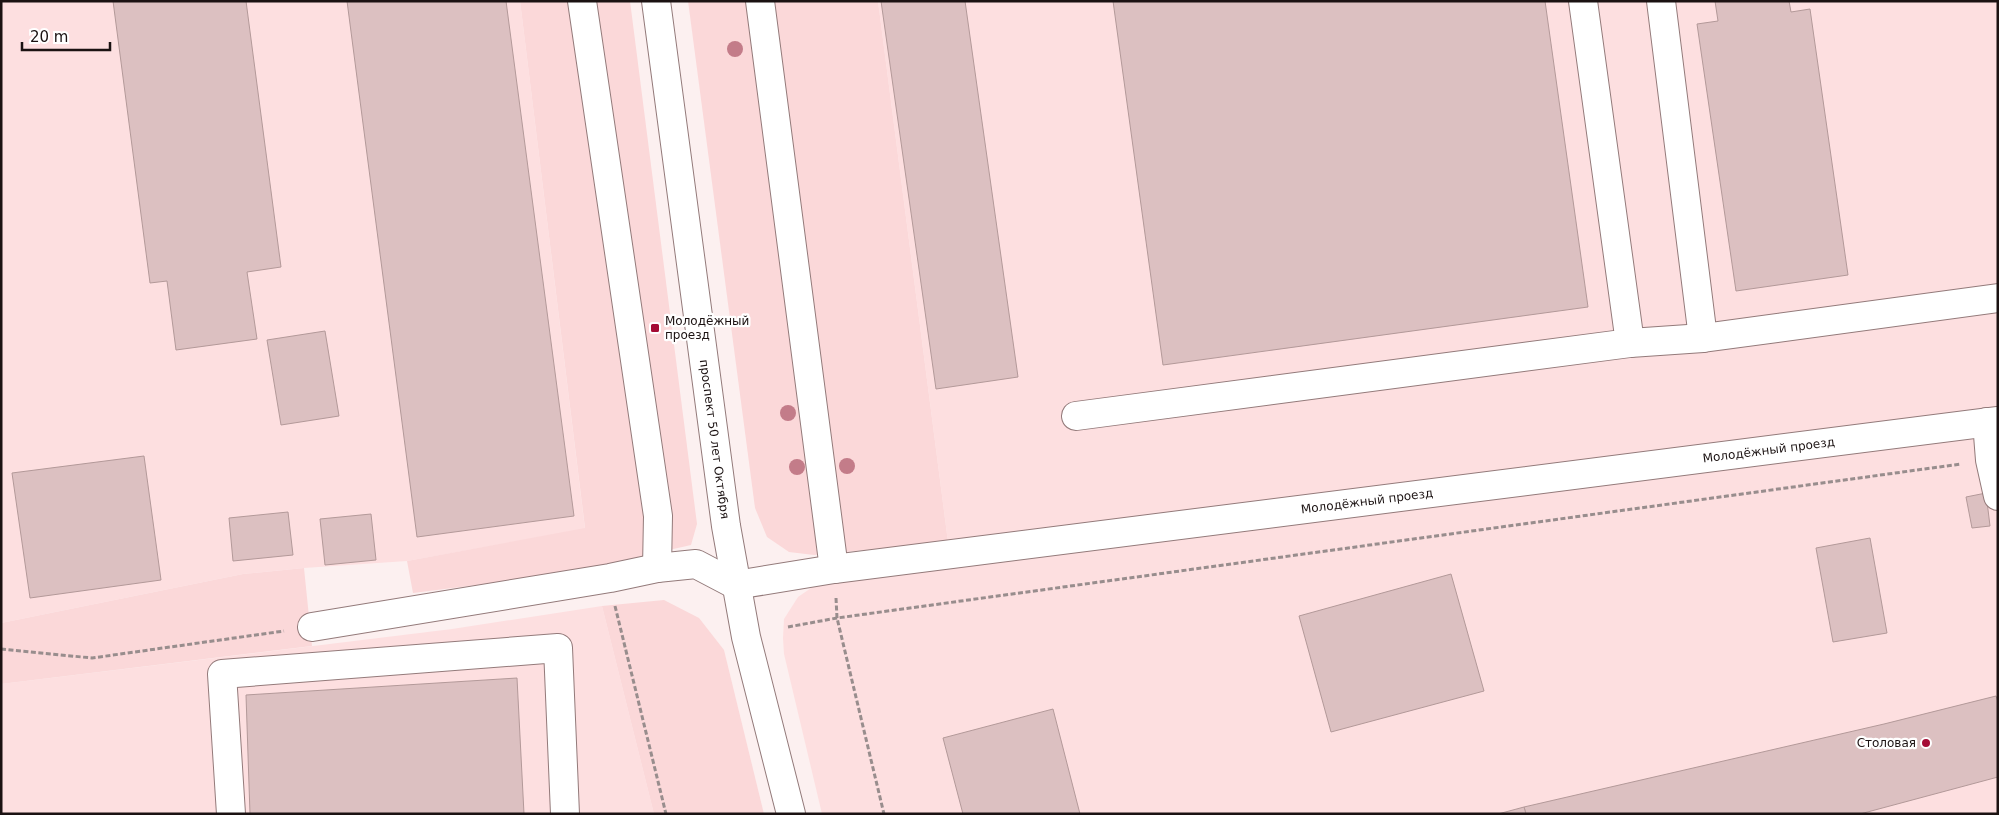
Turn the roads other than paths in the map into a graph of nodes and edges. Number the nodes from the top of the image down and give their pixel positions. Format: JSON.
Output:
{"nodes":[{"id":1,"x":582,"y":1,"type":"edge"},
{"id":2,"x":656,"y":1,"type":"edge"},
{"id":3,"x":760,"y":1,"type":"edge"},
{"id":4,"x":1583,"y":1,"type":"edge"},
{"id":5,"x":1661,"y":1,"type":"edge"},
{"id":6,"x":1998,"y":298,"type":"edge"},
{"id":7,"x":1703,"y":338,"type":"junction"},
{"id":8,"x":1630,"y":343,"type":"junction"},
{"id":9,"x":1076,"y":416,"type":"dead end"},
{"id":10,"x":1992,"y":422,"type":"edge"},
{"id":11,"x":1998,"y":496,"type":"edge"},
{"id":12,"x":658,"y":568,"type":"junction"},
{"id":13,"x":834,"y":569,"type":"junction"},
{"id":14,"x":736,"y":585,"type":"junction"},
{"id":15,"x":312,"y":627,"type":"road end"},
{"id":16,"x":231,"y":814,"type":"edge"},
{"id":17,"x":565,"y":814,"type":"edge"},
{"id":18,"x":791,"y":814,"type":"edge"}],
"edges":[{"from":1,"to":12,"type":"street"},
{"from":2,"to":14,"type":"street","name":"проспект 50 лет Октября"},
{"from":3,"to":13,"type":"street"},
{"from":4,"to":8,"type":"street"},
{"from":5,"to":7,"type":"street"},
{"from":6,"to":7,"type":"street"},
{"from":7,"to":8,"type":"street"},
{"from":8,"to":9,"type":"street"},
{"from":10,"to":11,"type":"street"},
{"from":10,"to":13,"type":"street","name":"Молодёжный проезд"},
{"from":12,"to":14,"type":"street"},
{"from":12,"to":15,"type":"street"},
{"from":13,"to":14,"type":"street","name":"Молодёжный проезд"},
{"from":14,"to":18,"type":"street","name":"проспект 50 лет Октября"},
{"from":16,"to":17,"type":"street"}]}
